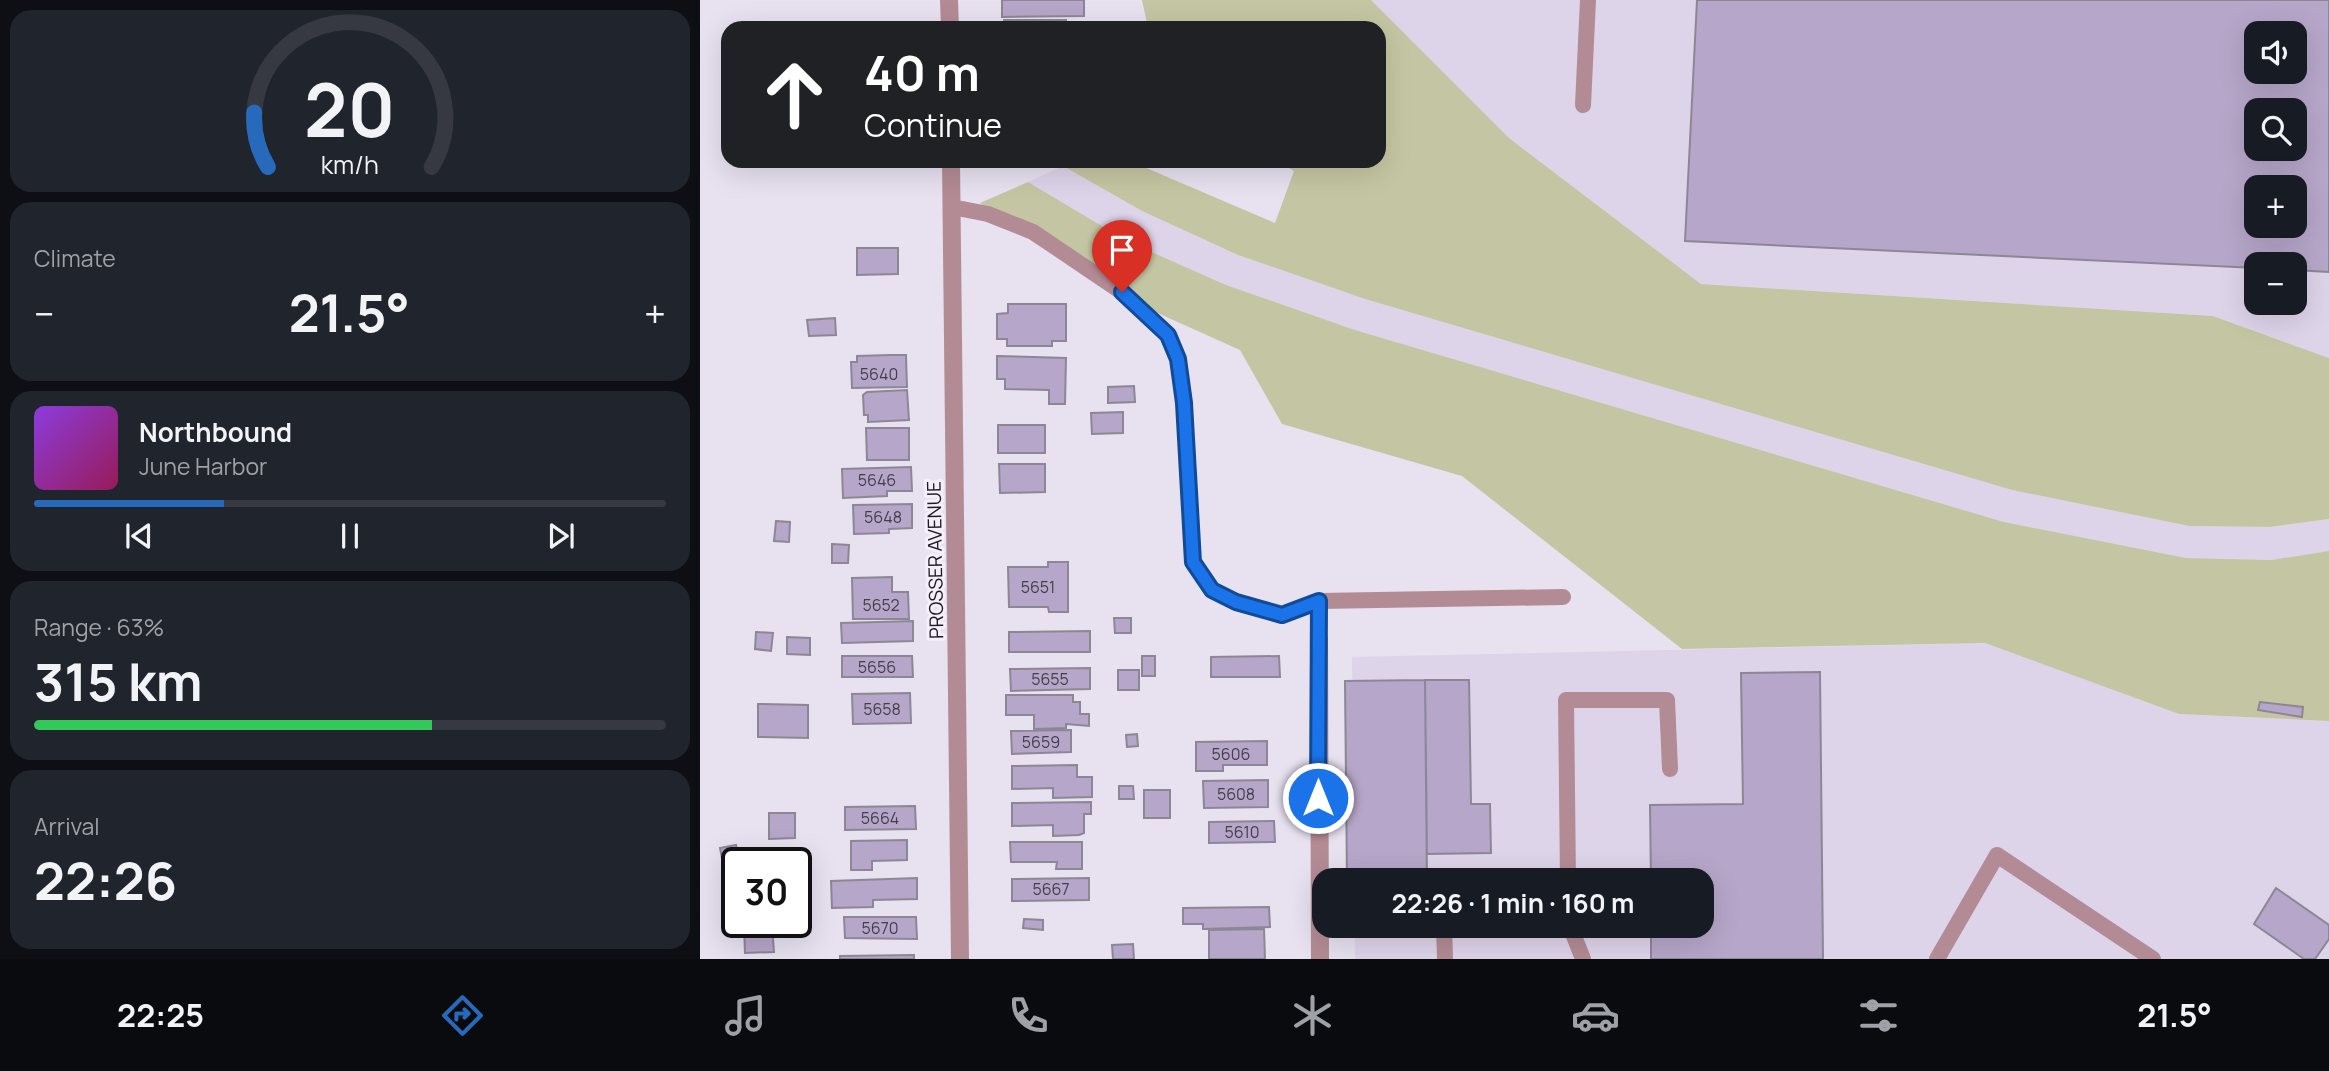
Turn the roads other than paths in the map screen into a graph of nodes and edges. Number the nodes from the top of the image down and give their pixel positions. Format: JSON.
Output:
{"nodes":[{"id":1,"x":949,"y":0,"type":"edge"},
{"id":2,"x":1588,"y":0,"type":"edge"},
{"id":3,"x":950,"y":21,"type":"edge"},
{"id":4,"x":1583,"y":105,"type":"dead end"},
{"id":5,"x":951,"y":168,"type":"edge"},
{"id":6,"x":952,"y":207,"type":"junction"},
{"id":7,"x":1563,"y":597,"type":"dead end"},
{"id":8,"x":1319,"y":601,"type":"junction"},
{"id":9,"x":1319,"y":639,"type":"joint"},
{"id":10,"x":1670,"y":769,"type":"dead end"},
{"id":11,"x":1568,"y":868,"type":"edge"},
{"id":12,"x":1444,"y":938,"type":"edge"},
{"id":13,"x":1575,"y":938,"type":"edge"},
{"id":14,"x":960,"y":959,"type":"edge"},
{"id":15,"x":1320,"y":959,"type":"edge"},
{"id":16,"x":1445,"y":959,"type":"edge"},
{"id":17,"x":1583,"y":959,"type":"edge"},
{"id":18,"x":1937,"y":959,"type":"edge"},
{"id":19,"x":2153,"y":959,"type":"edge"}],
"edges":[{"from":1,"to":3,"type":"street"},
{"from":2,"to":4,"type":"lane"},
{"from":5,"to":6,"type":"street","name":"PROSSER AVENUE"},
{"from":6,"to":8,"type":"lane"},
{"from":6,"to":14,"type":"street","name":"PROSSER AVENUE"},
{"from":7,"to":8,"type":"lane"},
{"from":8,"to":9,"type":"lane"},
{"from":9,"to":15,"type":"street"},
{"from":10,"to":11,"type":"lane"},
{"from":12,"to":16,"type":"lane"},
{"from":13,"to":17,"type":"lane"},
{"from":18,"to":19,"type":"lane"}]}
